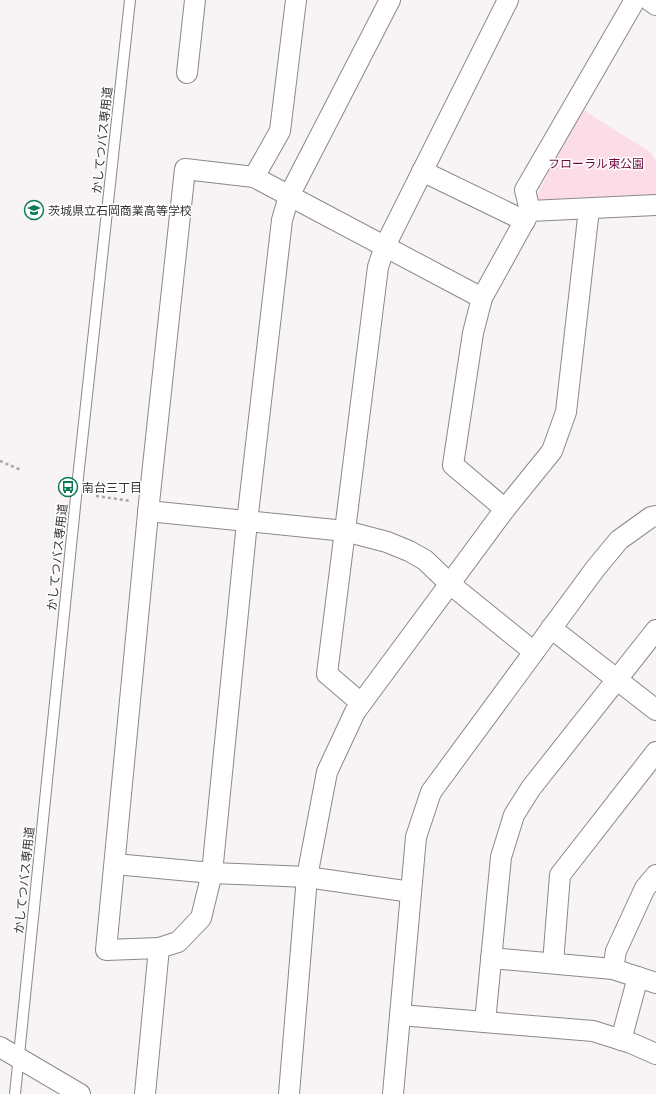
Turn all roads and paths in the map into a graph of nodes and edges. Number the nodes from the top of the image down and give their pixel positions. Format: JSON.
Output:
{"nodes":[{"id":1,"x":130,"y":0,"type":"edge"},
{"id":2,"x":195,"y":0,"type":"edge"},
{"id":3,"x":296,"y":0,"type":"edge"},
{"id":4,"x":390,"y":0,"type":"edge"},
{"id":5,"x":508,"y":0,"type":"edge"},
{"id":6,"x":635,"y":0,"type":"edge"},
{"id":7,"x":648,"y":0,"type":"edge"},
{"id":8,"x":656,"y":5,"type":"edge"},
{"id":9,"x":187,"y":73,"type":"dead end"},
{"id":10,"x":422,"y":171,"type":"junction"},
{"id":11,"x":254,"y":177,"type":"junction"},
{"id":12,"x":289,"y":196,"type":"junction"},
{"id":13,"x":656,"y":205,"type":"edge"},
{"id":14,"x":589,"y":209,"type":"junction"},
{"id":15,"x":527,"y":216,"type":"junction"},
{"id":16,"x":385,"y":246,"type":"junction"},
{"id":17,"x":482,"y":298,"type":"junction"},
{"id":18,"x":0,"y":461,"type":"edge"},
{"id":19,"x":21,"y":470,"type":"dead end"},
{"id":20,"x":96,"y":496,"type":"dead end"},
{"id":21,"x":148,"y":507,"type":"junction"},
{"id":22,"x":505,"y":510,"type":"junction"},
{"id":23,"x":656,"y":516,"type":"edge"},
{"id":24,"x":247,"y":522,"type":"junction"},
{"id":25,"x":345,"y":531,"type":"junction"},
{"id":26,"x":450,"y":584,"type":"junction"},
{"id":27,"x":551,"y":628,"type":"junction"},
{"id":28,"x":656,"y":630,"type":"edge"},
{"id":29,"x":534,"y":652,"type":"junction"},
{"id":30,"x":616,"y":680,"type":"junction"},
{"id":31,"x":361,"y":703,"type":"junction"},
{"id":32,"x":656,"y":710,"type":"edge"},
{"id":33,"x":656,"y":752,"type":"edge"},
{"id":34,"x":115,"y":864,"type":"junction"},
{"id":35,"x":212,"y":873,"type":"junction"},
{"id":36,"x":656,"y":875,"type":"edge"},
{"id":37,"x":307,"y":877,"type":"junction"},
{"id":38,"x":411,"y":892,"type":"junction"},
{"id":39,"x":159,"y":948,"type":"junction"},
{"id":40,"x":491,"y":958,"type":"junction"},
{"id":41,"x":553,"y":963,"type":"junction"},
{"id":42,"x":613,"y":969,"type":"junction"},
{"id":43,"x":647,"y":980,"type":"edge"},
{"id":44,"x":400,"y":1015,"type":"junction"},
{"id":45,"x":485,"y":1022,"type":"junction"},
{"id":46,"x":621,"y":1040,"type":"junction"},
{"id":47,"x":0,"y":1047,"type":"edge"},
{"id":48,"x":656,"y":1054,"type":"edge"},
{"id":49,"x":19,"y":1058,"type":"junction"},
{"id":50,"x":15,"y":1094,"type":"edge"},
{"id":51,"x":80,"y":1094,"type":"edge"},
{"id":52,"x":145,"y":1094,"type":"edge"},
{"id":53,"x":289,"y":1094,"type":"edge"},
{"id":54,"x":393,"y":1094,"type":"edge"}],
"edges":[{"from":1,"to":49,"type":"lane","name":"かしてつバス専用道"},
{"from":2,"to":9,"type":"street"},
{"from":3,"to":11,"type":"street"},
{"from":4,"to":12,"type":"street"},
{"from":5,"to":10,"type":"street"},
{"from":6,"to":15,"type":"street"},
{"from":7,"to":8,"type":"street"},
{"from":10,"to":15,"type":"street"},
{"from":10,"to":16,"type":"street"},
{"from":11,"to":12,"type":"street"},
{"from":11,"to":21,"type":"street"},
{"from":12,"to":16,"type":"street"},
{"from":12,"to":24,"type":"street"},
{"from":13,"to":14,"type":"street"},
{"from":14,"to":15,"type":"street"},
{"from":14,"to":22,"type":"street"},
{"from":15,"to":17,"type":"street"},
{"from":16,"to":17,"type":"street"},
{"from":16,"to":25,"type":"street"},
{"from":17,"to":22,"type":"street"},
{"from":18,"to":19,"type":"path"},
{"from":20,"to":21,"type":"path"},
{"from":21,"to":24,"type":"street"},
{"from":21,"to":34,"type":"street"},
{"from":22,"to":26,"type":"street"},
{"from":23,"to":27,"type":"street"},
{"from":24,"to":25,"type":"street"},
{"from":24,"to":35,"type":"street"},
{"from":25,"to":26,"type":"street"},
{"from":25,"to":31,"type":"street"},
{"from":26,"to":29,"type":"street"},
{"from":26,"to":31,"type":"street"},
{"from":27,"to":29,"type":"street"},
{"from":27,"to":30,"type":"street"},
{"from":28,"to":30,"type":"street"},
{"from":29,"to":38,"type":"street"},
{"from":30,"to":32,"type":"street"},
{"from":30,"to":40,"type":"street"},
{"from":31,"to":37,"type":"street"},
{"from":33,"to":41,"type":"street"},
{"from":34,"to":35,"type":"street"},
{"from":34,"to":39,"type":"street"},
{"from":35,"to":37,"type":"street"},
{"from":35,"to":39,"type":"street"},
{"from":36,"to":42,"type":"street"},
{"from":37,"to":38,"type":"street"},
{"from":37,"to":53,"type":"street"},
{"from":38,"to":44,"type":"street"},
{"from":39,"to":52,"type":"street"},
{"from":40,"to":41,"type":"street"},
{"from":40,"to":45,"type":"street"},
{"from":41,"to":42,"type":"street"},
{"from":42,"to":43,"type":"street"},
{"from":43,"to":46,"type":"street"},
{"from":44,"to":45,"type":"street"},
{"from":44,"to":54,"type":"street"},
{"from":45,"to":46,"type":"street"},
{"from":46,"to":48,"type":"street"},
{"from":47,"to":49,"type":"street"},
{"from":49,"to":50,"type":"lane","name":"かしてつバス専用道"},
{"from":49,"to":51,"type":"street"}]}
